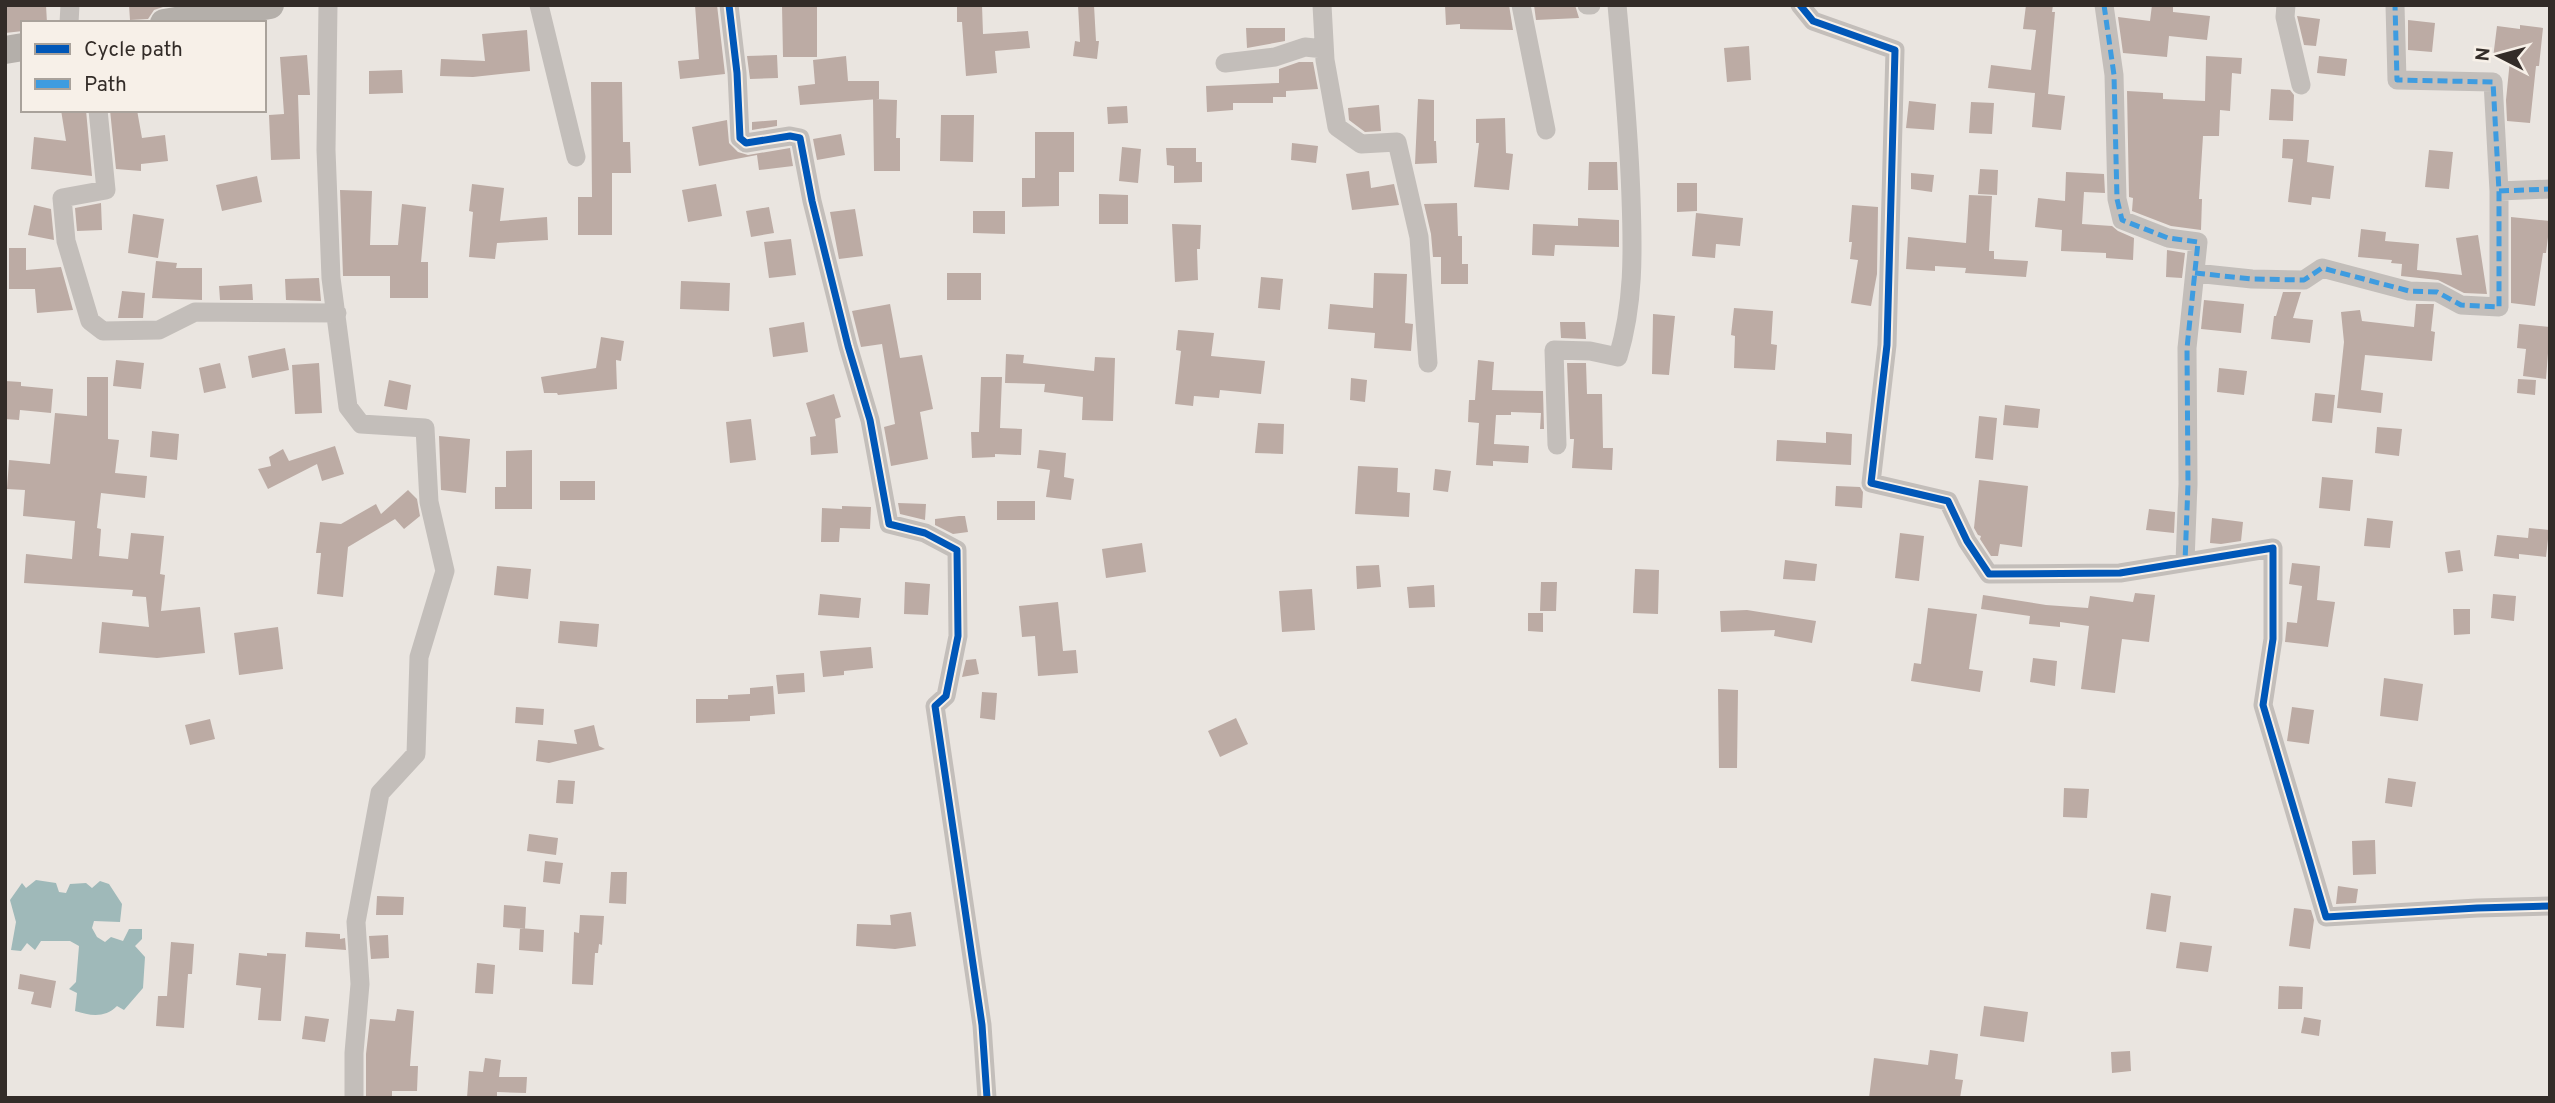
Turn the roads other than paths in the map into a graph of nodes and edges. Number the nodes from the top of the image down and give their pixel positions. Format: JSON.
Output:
{"nodes":[{"id":1,"x":270,"y":5,"type":"edge"},
{"id":2,"x":328,"y":5,"type":"edge"},
{"id":3,"x":539,"y":5,"type":"edge"},
{"id":4,"x":729,"y":5,"type":"edge"},
{"id":5,"x":1322,"y":5,"type":"edge"},
{"id":6,"x":1521,"y":5,"type":"edge"},
{"id":7,"x":1617,"y":5,"type":"edge"},
{"id":8,"x":1800,"y":5,"type":"edge"},
{"id":9,"x":2104,"y":5,"type":"edge"},
{"id":10,"x":2286,"y":5,"type":"edge"},
{"id":11,"x":2395,"y":5,"type":"edge"},
{"id":12,"x":176,"y":21,"type":"edge"},
{"id":13,"x":1324,"y":49,"type":"junction"},
{"id":14,"x":1225,"y":63,"type":"dead end"},
{"id":15,"x":2301,"y":85,"type":"dead end"},
{"id":16,"x":97,"y":112,"type":"edge"},
{"id":17,"x":1545,"y":130,"type":"dead end"},
{"id":18,"x":576,"y":157,"type":"dead end"},
{"id":19,"x":2550,"y":188,"type":"edge"},
{"id":20,"x":2499,"y":191,"type":"junction"},
{"id":21,"x":2195,"y":273,"type":"junction"},
{"id":22,"x":337,"y":313,"type":"junction"},
{"id":23,"x":1427,"y":363,"type":"dead end"},
{"id":24,"x":1557,"y":445,"type":"dead end"},
{"id":25,"x":2185,"y":562,"type":"junction"},
{"id":26,"x":2550,"y":906,"type":"edge"},
{"id":27,"x":354,"y":1098,"type":"edge"},
{"id":28,"x":986,"y":1098,"type":"edge"}],
"edges":[{"from":1,"to":12,"type":"main road"},
{"from":2,"to":22,"type":"street"},
{"from":3,"to":18,"type":"street"},
{"from":4,"to":28,"type":"street"},
{"from":5,"to":13,"type":"street"},
{"from":6,"to":17,"type":"street"},
{"from":7,"to":24,"type":"street"},
{"from":8,"to":25,"type":"street"},
{"from":9,"to":21,"type":"street"},
{"from":10,"to":15,"type":"street"},
{"from":11,"to":20,"type":"street"},
{"from":13,"to":14,"type":"street"},
{"from":13,"to":23,"type":"street"},
{"from":16,"to":22,"type":"street"},
{"from":19,"to":20,"type":"street"},
{"from":20,"to":21,"type":"street"},
{"from":21,"to":25,"type":"street"},
{"from":22,"to":27,"type":"street"},
{"from":25,"to":26,"type":"street"}]}
